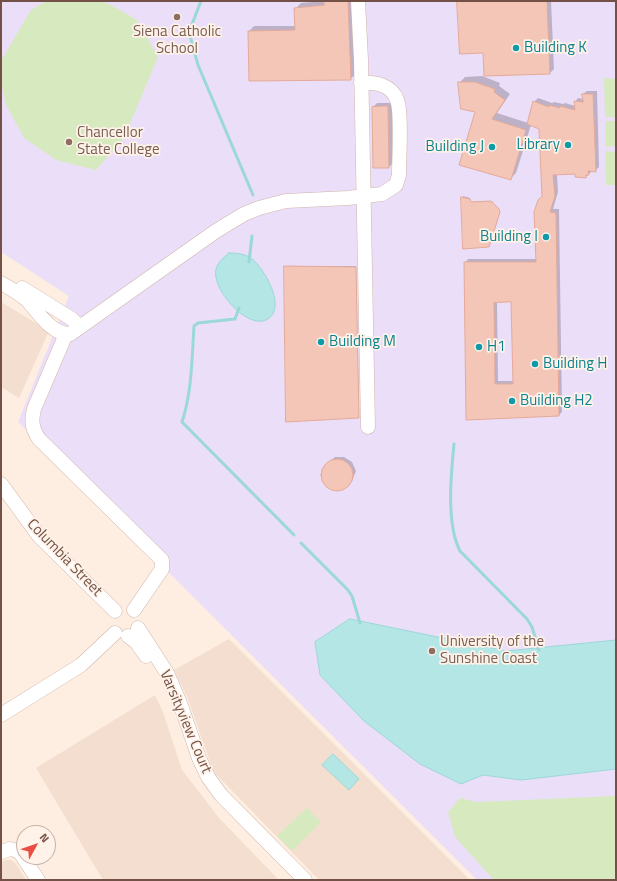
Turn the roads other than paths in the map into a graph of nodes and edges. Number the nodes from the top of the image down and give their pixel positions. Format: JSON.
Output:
{"nodes":[{"id":1,"x":358,"y":1,"type":"edge"},
{"id":2,"x":361,"y":82,"type":"junction"},
{"id":3,"x":362,"y":196,"type":"junction"},
{"id":4,"x":1,"y":275,"type":"edge"},
{"id":5,"x":1,"y":283,"type":"edge"},
{"id":6,"x":72,"y":331,"type":"junction"},
{"id":7,"x":368,"y":427,"type":"dead end"},
{"id":8,"x":1,"y":484,"type":"edge"},
{"id":9,"x":134,"y":610,"type":"junction"},
{"id":10,"x":115,"y":611,"type":"junction"},
{"id":11,"x":127,"y":632,"type":"junction"},
{"id":12,"x":1,"y":715,"type":"edge"},
{"id":13,"x":267,"y":847,"type":"junction"},
{"id":14,"x":1,"y":852,"type":"edge"},
{"id":15,"x":38,"y":880,"type":"edge"},
{"id":16,"x":295,"y":880,"type":"edge"},
{"id":17,"x":305,"y":880,"type":"edge"}],
"edges":[{"from":1,"to":2,"type":"street"},
{"from":2,"to":3,"type":"street"},
{"from":2,"to":3,"type":"street"},
{"from":3,"to":6,"type":"street"},
{"from":3,"to":7,"type":"street"},
{"from":4,"to":6,"type":"street"},
{"from":5,"to":6,"type":"street"},
{"from":6,"to":9,"type":"street"},
{"from":8,"to":10,"type":"street","name":"Columbia Street"},
{"from":9,"to":10,"type":"street"},
{"from":9,"to":11,"type":"street"},
{"from":10,"to":11,"type":"street"},
{"from":11,"to":12,"type":"street"},
{"from":11,"to":13,"type":"street","name":"Varsityview Court"},
{"from":13,"to":16,"type":"street","name":"Varsityview Court"},
{"from":13,"to":17,"type":"street","name":"Varsityview Court"},
{"from":14,"to":15,"type":"street"}]}
